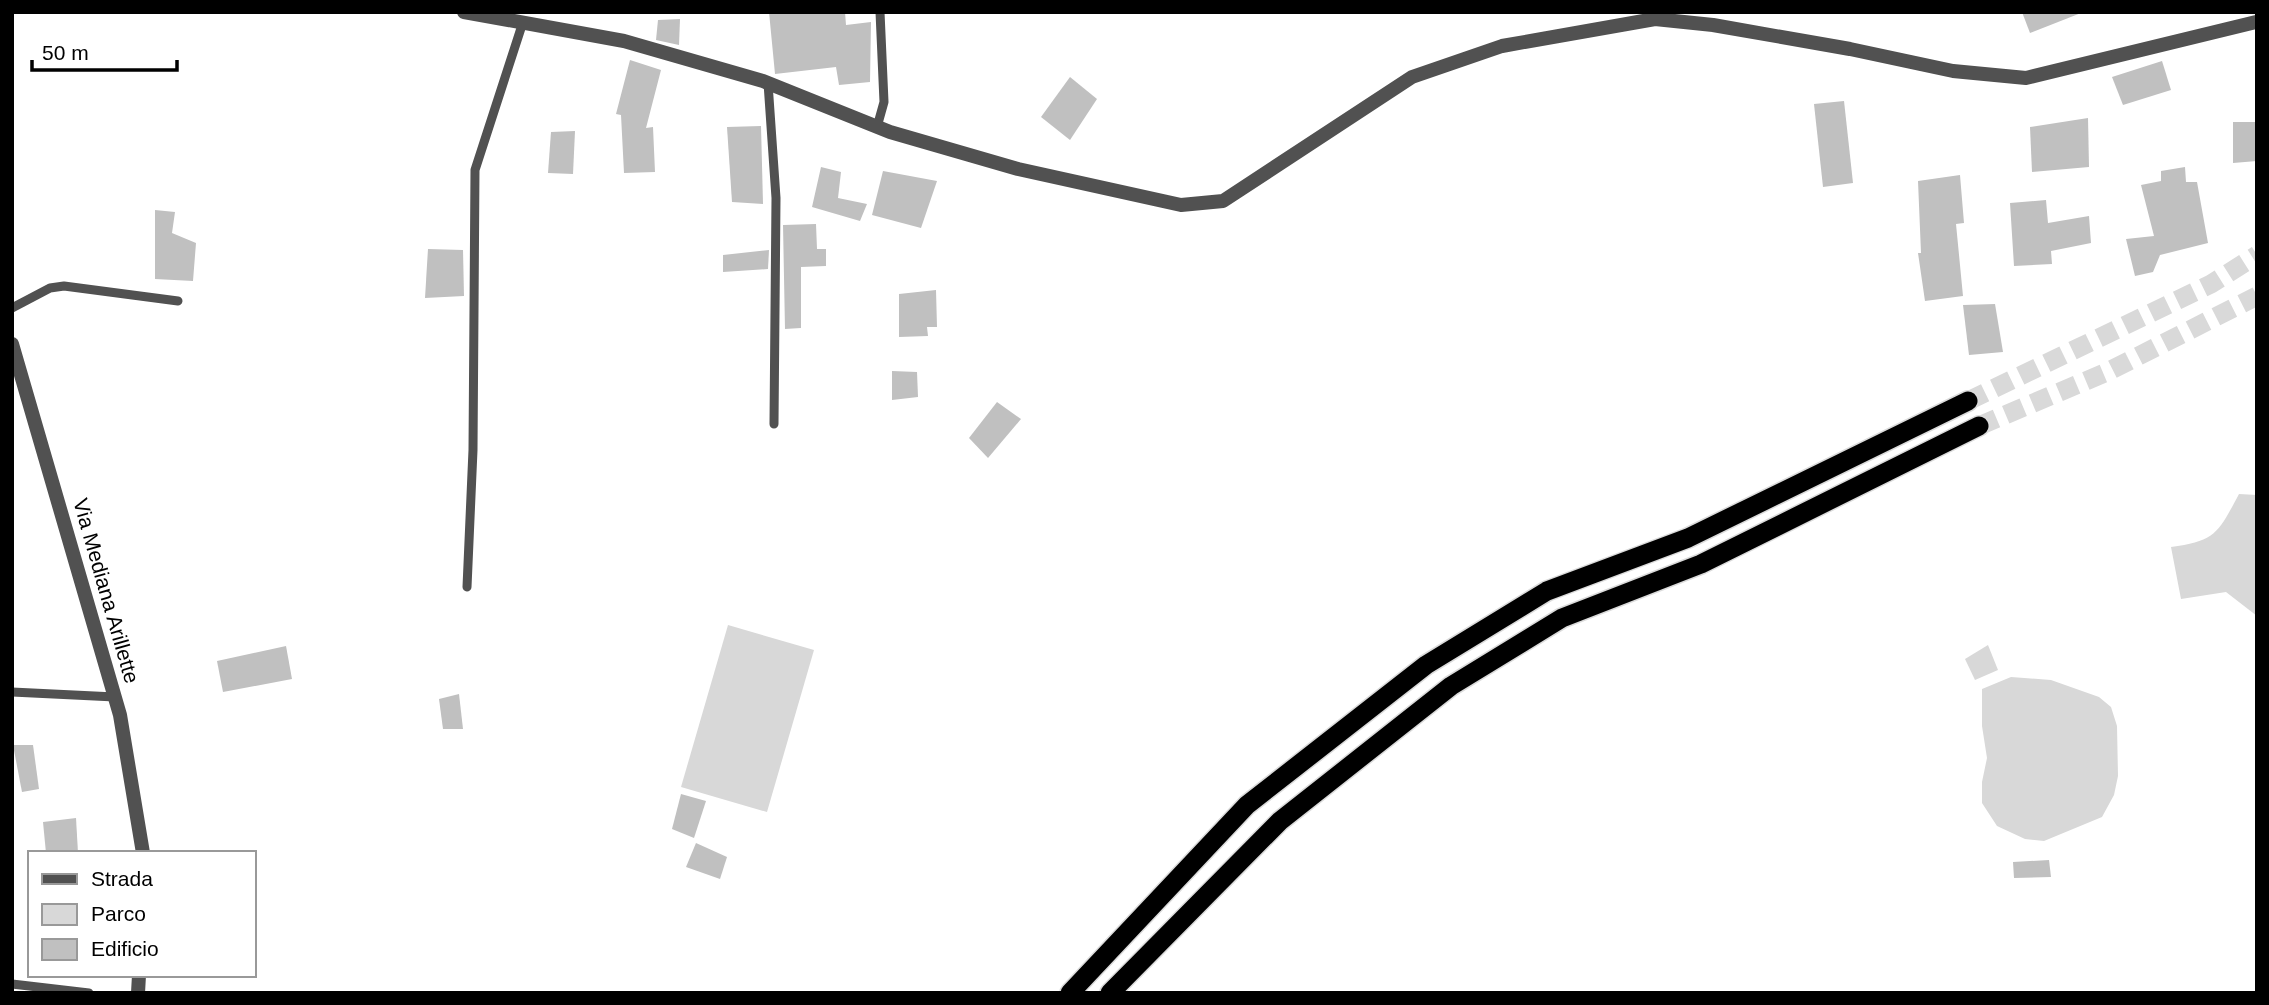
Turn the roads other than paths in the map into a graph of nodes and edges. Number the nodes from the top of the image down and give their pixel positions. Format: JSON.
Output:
{"nodes":[{"id":1,"x":464,"y":12,"type":"edge"},
{"id":2,"x":880,"y":12,"type":"edge"},
{"id":3,"x":2252,"y":19,"type":"edge"},
{"id":4,"x":523,"y":22,"type":"junction"},
{"id":5,"x":768,"y":83,"type":"junction"},
{"id":6,"x":877,"y":127,"type":"junction"},
{"id":7,"x":178,"y":301,"type":"dead end"},
{"id":8,"x":12,"y":308,"type":"edge"},
{"id":9,"x":12,"y":344,"type":"edge"},
{"id":10,"x":1968,"y":401,"type":"tunnel mouth"},
{"id":11,"x":774,"y":424,"type":"dead end"},
{"id":12,"x":1979,"y":426,"type":"tunnel mouth"},
{"id":13,"x":467,"y":587,"type":"dead end"},
{"id":14,"x":12,"y":692,"type":"edge"},
{"id":15,"x":115,"y":697,"type":"junction"},
{"id":16,"x":143,"y":851,"type":"edge"},
{"id":17,"x":12,"y":984,"type":"edge"},
{"id":18,"x":89,"y":993,"type":"edge"},
{"id":19,"x":1070,"y":993,"type":"edge"},
{"id":20,"x":1110,"y":993,"type":"edge"}],
"edges":[{"from":1,"to":4,"type":"street"},
{"from":2,"to":6,"type":"lane"},
{"from":3,"to":6,"type":"street"},
{"from":4,"to":5,"type":"street"},
{"from":4,"to":13,"type":"lane"},
{"from":5,"to":6,"type":"street"},
{"from":5,"to":11,"type":"lane"},
{"from":7,"to":8,"type":"lane"},
{"from":9,"to":15,"type":"street","name":"Via Mediana Arillette"},
{"from":10,"to":19,"type":"highway"},
{"from":12,"to":20,"type":"highway"},
{"from":14,"to":15,"type":"lane"},
{"from":15,"to":16,"type":"street","name":"Via Mediana Arillette"},
{"from":17,"to":18,"type":"lane"}]}
